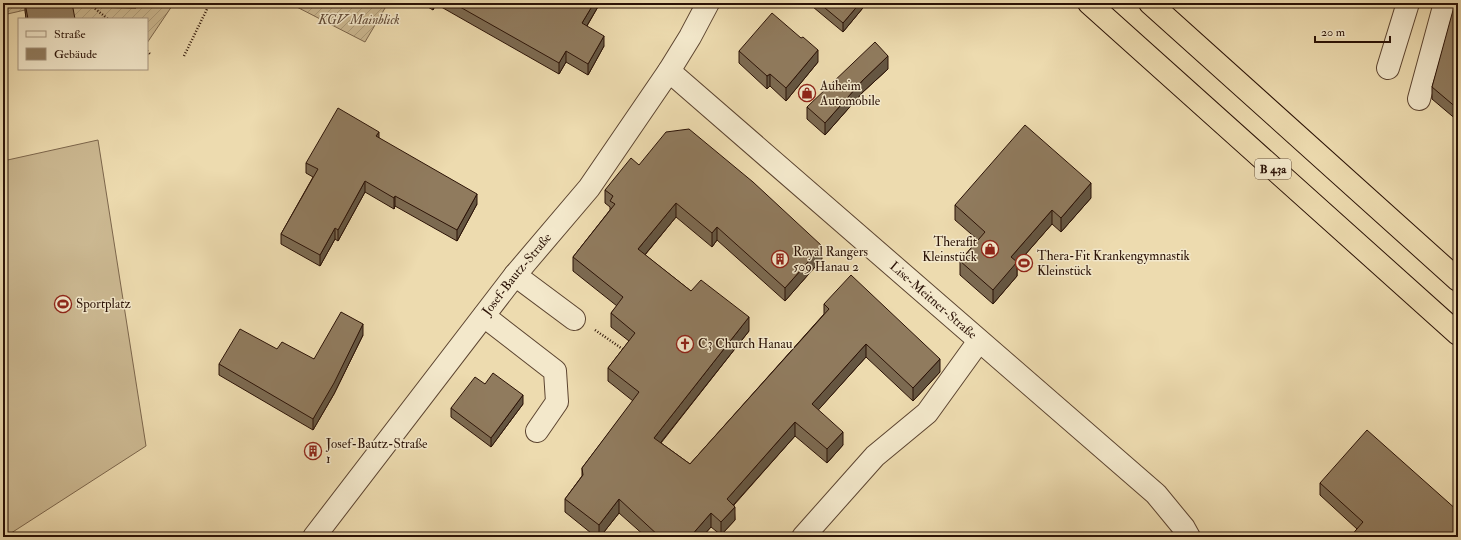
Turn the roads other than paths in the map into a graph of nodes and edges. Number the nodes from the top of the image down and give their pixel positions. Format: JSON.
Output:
{"nodes":[{"id":1,"x":708,"y":3,"type":"edge"},
{"id":2,"x":1089,"y":3,"type":"edge"},
{"id":3,"x":1150,"y":3,"type":"edge"},
{"id":4,"x":1408,"y":3,"type":"edge"},
{"id":5,"x":1445,"y":3,"type":"edge"},
{"id":6,"x":1388,"y":68,"type":"dead end"},
{"id":7,"x":669,"y":71,"type":"junction"},
{"id":8,"x":1419,"y":100,"type":"dead end"},
{"id":9,"x":515,"y":275,"type":"junction"},
{"id":10,"x":1458,"y":280,"type":"edge"},
{"id":11,"x":484,"y":316,"type":"junction"},
{"id":12,"x":574,"y":319,"type":"road end"},
{"id":13,"x":1458,"y":334,"type":"edge"},
{"id":14,"x":979,"y":341,"type":"junction"},
{"id":15,"x":536,"y":431,"type":"dead end"},
{"id":16,"x":314,"y":537,"type":"edge"},
{"id":17,"x":803,"y":537,"type":"edge"},
{"id":18,"x":1189,"y":537,"type":"edge"}],
"edges":[{"from":1,"to":7,"type":"street","name":"Josef-Bautz-Straße"},
{"from":2,"to":13,"type":"highway","number":"B 43a"},
{"from":3,"to":10,"type":"highway"},
{"from":4,"to":6,"type":"street"},
{"from":5,"to":8,"type":"street"},
{"from":7,"to":9,"type":"street","name":"Josef-Bautz-Straße"},
{"from":7,"to":14,"type":"street","name":"Lise-Meitner-Straße"},
{"from":9,"to":11,"type":"street","name":"Josef-Bautz-Straße"},
{"from":9,"to":12,"type":"street"},
{"from":11,"to":15,"type":"street"},
{"from":11,"to":16,"type":"street","name":"Josef-Bautz-Straße"},
{"from":14,"to":17,"type":"street"},
{"from":14,"to":18,"type":"street","name":"Lise-Meitner-Straße"}]}
